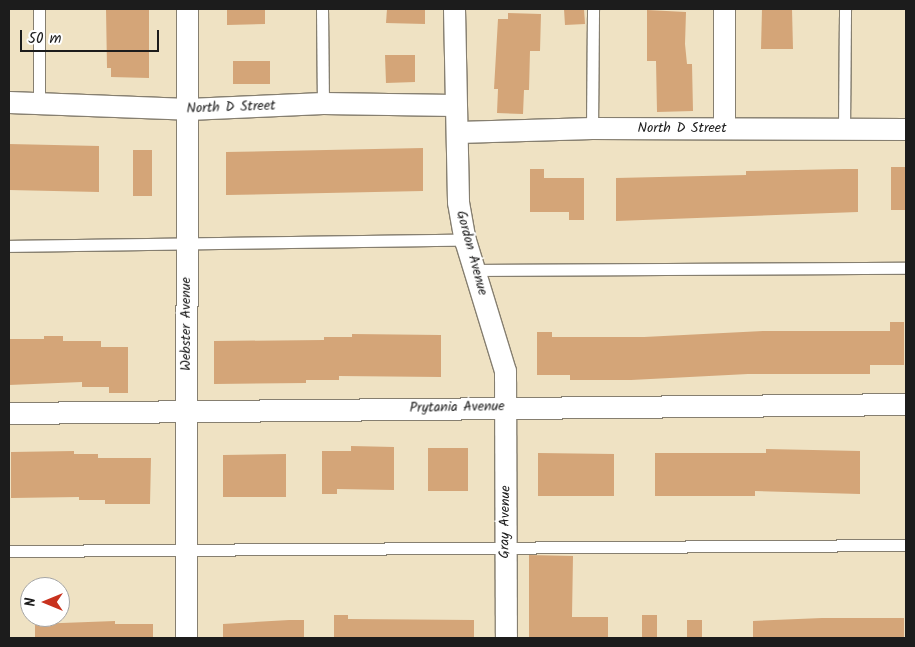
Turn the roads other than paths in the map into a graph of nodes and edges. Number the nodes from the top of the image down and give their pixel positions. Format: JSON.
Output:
{"nodes":[{"id":1,"x":39,"y":9,"type":"edge"},
{"id":2,"x":188,"y":9,"type":"edge"},
{"id":3,"x":322,"y":9,"type":"edge"},
{"id":4,"x":454,"y":9,"type":"edge"},
{"id":5,"x":593,"y":9,"type":"edge"},
{"id":6,"x":724,"y":9,"type":"edge"},
{"id":7,"x":845,"y":9,"type":"edge"},
{"id":8,"x":9,"y":102,"type":"edge"},
{"id":9,"x":39,"y":103,"type":"junction"},
{"id":10,"x":323,"y":103,"type":"junction"},
{"id":11,"x":454,"y":104,"type":"junction"},
{"id":12,"x":188,"y":109,"type":"junction"},
{"id":13,"x":592,"y":128,"type":"junction"},
{"id":14,"x":724,"y":128,"type":"junction"},
{"id":15,"x":844,"y":128,"type":"junction"},
{"id":16,"x":906,"y":129,"type":"edge"},
{"id":17,"x":458,"y":132,"type":"junction"},
{"id":18,"x":465,"y":240,"type":"junction"},
{"id":19,"x":186,"y":245,"type":"junction"},
{"id":20,"x":9,"y":246,"type":"edge"},
{"id":21,"x":906,"y":268,"type":"edge"},
{"id":22,"x":475,"y":270,"type":"junction"},
{"id":23,"x":906,"y":404,"type":"edge"},
{"id":24,"x":507,"y":406,"type":"junction"},
{"id":25,"x":9,"y":413,"type":"edge"},
{"id":26,"x":186,"y":413,"type":"junction"},
{"id":27,"x":906,"y":545,"type":"edge"},
{"id":28,"x":505,"y":547,"type":"junction"},
{"id":29,"x":187,"y":549,"type":"junction"},
{"id":30,"x":9,"y":551,"type":"edge"},
{"id":31,"x":186,"y":638,"type":"edge"},
{"id":32,"x":506,"y":638,"type":"edge"}],
"edges":[{"from":1,"to":9,"type":"lane"},
{"from":2,"to":12,"type":"street","name":"Webster Avenue"},
{"from":3,"to":10,"type":"lane"},
{"from":4,"to":11,"type":"street","name":"Gordon Avenue"},
{"from":5,"to":13,"type":"lane"},
{"from":6,"to":14,"type":"street"},
{"from":7,"to":15,"type":"lane"},
{"from":8,"to":9,"type":"street","name":"North D Street"},
{"from":9,"to":12,"type":"street","name":"North D Street"},
{"from":10,"to":11,"type":"street","name":"North D Street"},
{"from":10,"to":12,"type":"street","name":"North D Street"},
{"from":11,"to":17,"type":"street","name":"Gordon Avenue"},
{"from":12,"to":19,"type":"street","name":"Webster Avenue"},
{"from":13,"to":14,"type":"street","name":"North D Street"},
{"from":13,"to":17,"type":"street","name":"North D Street"},
{"from":14,"to":15,"type":"street","name":"North D Street"},
{"from":15,"to":16,"type":"street","name":"North D Street"},
{"from":17,"to":18,"type":"street","name":"Gordon Avenue"},
{"from":18,"to":19,"type":"lane"},
{"from":18,"to":22,"type":"street","name":"Gordon Avenue"},
{"from":19,"to":20,"type":"lane"},
{"from":19,"to":26,"type":"street","name":"Webster Avenue"},
{"from":21,"to":22,"type":"lane"},
{"from":22,"to":24,"type":"street","name":"Gordon Avenue"},
{"from":23,"to":24,"type":"street","name":"Prytania Avenue"},
{"from":24,"to":26,"type":"street","name":"Prytania Avenue"},
{"from":24,"to":28,"type":"street","name":"Gray Avenue"},
{"from":25,"to":26,"type":"street","name":"Prytania Avenue"},
{"from":26,"to":29,"type":"street","name":"Webster Avenue"},
{"from":27,"to":28,"type":"lane"},
{"from":28,"to":29,"type":"lane"},
{"from":28,"to":32,"type":"street","name":"Gray Avenue"},
{"from":29,"to":30,"type":"lane"},
{"from":29,"to":31,"type":"street","name":"Webster Avenue"}]}
